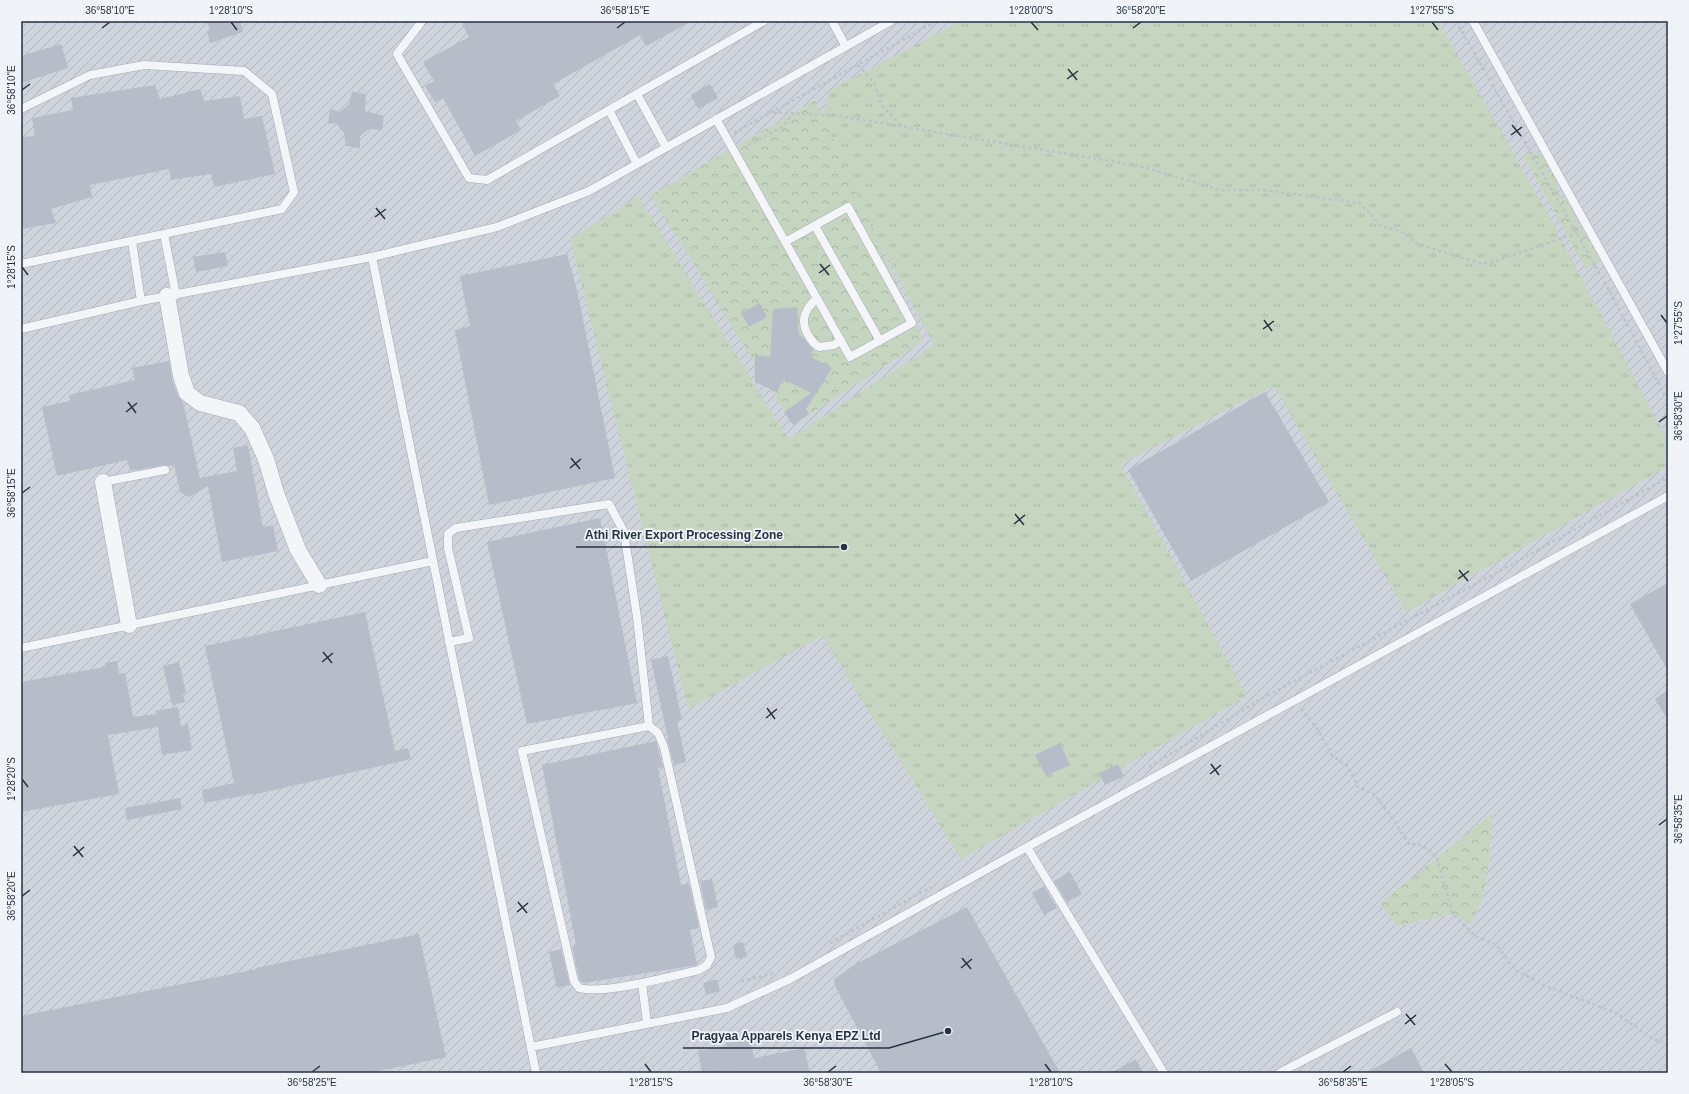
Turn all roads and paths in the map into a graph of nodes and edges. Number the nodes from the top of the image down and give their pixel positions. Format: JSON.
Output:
{"nodes":[{"id":1,"x":422,"y":21,"type":"edge"},
{"id":2,"x":764,"y":21,"type":"edge"},
{"id":3,"x":832,"y":21,"type":"edge"},
{"id":4,"x":891,"y":21,"type":"edge"},
{"id":5,"x":937,"y":21,"type":"edge"},
{"id":6,"x":1456,"y":21,"type":"edge"},
{"id":7,"x":1473,"y":21,"type":"edge"},
{"id":8,"x":845,"y":45,"type":"junction"},
{"id":9,"x":858,"y":65,"type":"junction"},
{"id":10,"x":637,"y":94,"type":"junction"},
{"id":11,"x":21,"y":109,"type":"edge"},
{"id":12,"x":609,"y":110,"type":"junction"},
{"id":13,"x":769,"y":113,"type":"junction"},
{"id":14,"x":793,"y":114,"type":"junction"},
{"id":15,"x":716,"y":119,"type":"junction"},
{"id":16,"x":901,"y":126,"type":"junction"},
{"id":17,"x":726,"y":137,"type":"junction"},
{"id":18,"x":666,"y":147,"type":"junction"},
{"id":19,"x":734,"y":152,"type":"junction"},
{"id":20,"x":637,"y":164,"type":"junction"},
{"id":21,"x":815,"y":226,"type":"junction"},
{"id":22,"x":1589,"y":229,"type":"junction"},
{"id":23,"x":1576,"y":233,"type":"junction"},
{"id":24,"x":164,"y":234,"type":"junction"},
{"id":25,"x":132,"y":241,"type":"junction"},
{"id":26,"x":785,"y":242,"type":"junction"},
{"id":27,"x":372,"y":257,"type":"junction"},
{"id":28,"x":21,"y":264,"type":"edge"},
{"id":29,"x":171,"y":295,"type":"junction"},
{"id":30,"x":817,"y":298,"type":"junction"},
{"id":31,"x":141,"y":301,"type":"junction"},
{"id":32,"x":21,"y":329,"type":"edge"},
{"id":33,"x":841,"y":340,"type":"junction"},
{"id":34,"x":880,"y":341,"type":"junction"},
{"id":35,"x":1668,"y":372,"type":"edge"},
{"id":36,"x":1668,"y":401,"type":"edge"},
{"id":37,"x":165,"y":470,"type":"dead end"},
{"id":38,"x":1668,"y":476,"type":"edge"},
{"id":39,"x":103,"y":482,"type":"joint"},
{"id":40,"x":1668,"y":496,"type":"edge"},
{"id":41,"x":433,"y":561,"type":"junction"},
{"id":42,"x":319,"y":585,"type":"junction"},
{"id":43,"x":129,"y":625,"type":"junction"},
{"id":44,"x":449,"y":642,"type":"junction"},
{"id":45,"x":21,"y":648,"type":"edge"},
{"id":46,"x":1294,"y":701,"type":"junction"},
{"id":47,"x":649,"y":726,"type":"junction"},
{"id":48,"x":1145,"y":769,"type":"dead end"},
{"id":49,"x":1027,"y":847,"type":"junction"},
{"id":50,"x":936,"y":884,"type":"dead end"},
{"id":51,"x":826,"y":945,"type":"dead end"},
{"id":52,"x":778,"y":972,"type":"dead end"},
{"id":53,"x":741,"y":981,"type":"dead end"},
{"id":54,"x":642,"y":983,"type":"junction"},
{"id":55,"x":1397,"y":1012,"type":"dead end"},
{"id":56,"x":647,"y":1023,"type":"junction"},
{"id":57,"x":1668,"y":1044,"type":"edge"},
{"id":58,"x":531,"y":1047,"type":"junction"},
{"id":59,"x":536,"y":1073,"type":"edge"},
{"id":60,"x":1164,"y":1073,"type":"edge"},
{"id":61,"x":1279,"y":1073,"type":"edge"}],
"edges":[{"from":1,"to":12,"type":"lane"},
{"from":2,"to":10,"type":"lane"},
{"from":3,"to":8,"type":"lane"},
{"from":4,"to":8,"type":"lane"},
{"from":5,"to":9,"type":"path"},
{"from":6,"to":23,"type":"path"},
{"from":7,"to":22,"type":"lane"},
{"from":8,"to":15,"type":"lane"},
{"from":9,"to":13,"type":"path"},
{"from":9,"to":16,"type":"path"},
{"from":10,"to":12,"type":"lane"},
{"from":10,"to":18,"type":"lane"},
{"from":11,"to":24,"type":"lane"},
{"from":12,"to":20,"type":"lane"},
{"from":13,"to":14,"type":"path"},
{"from":13,"to":17,"type":"path"},
{"from":14,"to":16,"type":"path"},
{"from":14,"to":19,"type":"path"},
{"from":15,"to":17,"type":"lane"},
{"from":15,"to":18,"type":"lane"},
{"from":16,"to":23,"type":"path"},
{"from":17,"to":19,"type":"lane"},
{"from":18,"to":20,"type":"lane"},
{"from":19,"to":26,"type":"lane"},
{"from":20,"to":27,"type":"lane"},
{"from":21,"to":26,"type":"lane"},
{"from":21,"to":34,"type":"lane"},
{"from":21,"to":34,"type":"lane"},
{"from":22,"to":23,"type":"path"},
{"from":22,"to":35,"type":"lane"},
{"from":23,"to":36,"type":"path"},
{"from":24,"to":25,"type":"lane"},
{"from":24,"to":29,"type":"lane"},
{"from":25,"to":28,"type":"lane"},
{"from":25,"to":31,"type":"lane"},
{"from":26,"to":30,"type":"lane"},
{"from":27,"to":29,"type":"lane"},
{"from":27,"to":41,"type":"lane"},
{"from":29,"to":31,"type":"lane"},
{"from":29,"to":42,"type":"street"},
{"from":30,"to":33,"type":"lane"},
{"from":30,"to":33,"type":"lane"},
{"from":31,"to":32,"type":"lane"},
{"from":33,"to":34,"type":"lane"},
{"from":37,"to":39,"type":"lane"},
{"from":38,"to":48,"type":"path"},
{"from":39,"to":43,"type":"street"},
{"from":40,"to":46,"type":"lane"},
{"from":41,"to":42,"type":"lane"},
{"from":41,"to":44,"type":"lane"},
{"from":42,"to":43,"type":"lane"},
{"from":43,"to":45,"type":"lane"},
{"from":44,"to":47,"type":"lane"},
{"from":44,"to":58,"type":"lane"},
{"from":46,"to":49,"type":"lane"},
{"from":46,"to":57,"type":"path"},
{"from":47,"to":54,"type":"lane"},
{"from":47,"to":54,"type":"lane"},
{"from":49,"to":56,"type":"lane"},
{"from":49,"to":60,"type":"lane"},
{"from":50,"to":51,"type":"path"},
{"from":52,"to":53,"type":"path"},
{"from":54,"to":56,"type":"lane"},
{"from":55,"to":61,"type":"lane"},
{"from":56,"to":58,"type":"lane"},
{"from":58,"to":59,"type":"lane"}]}
